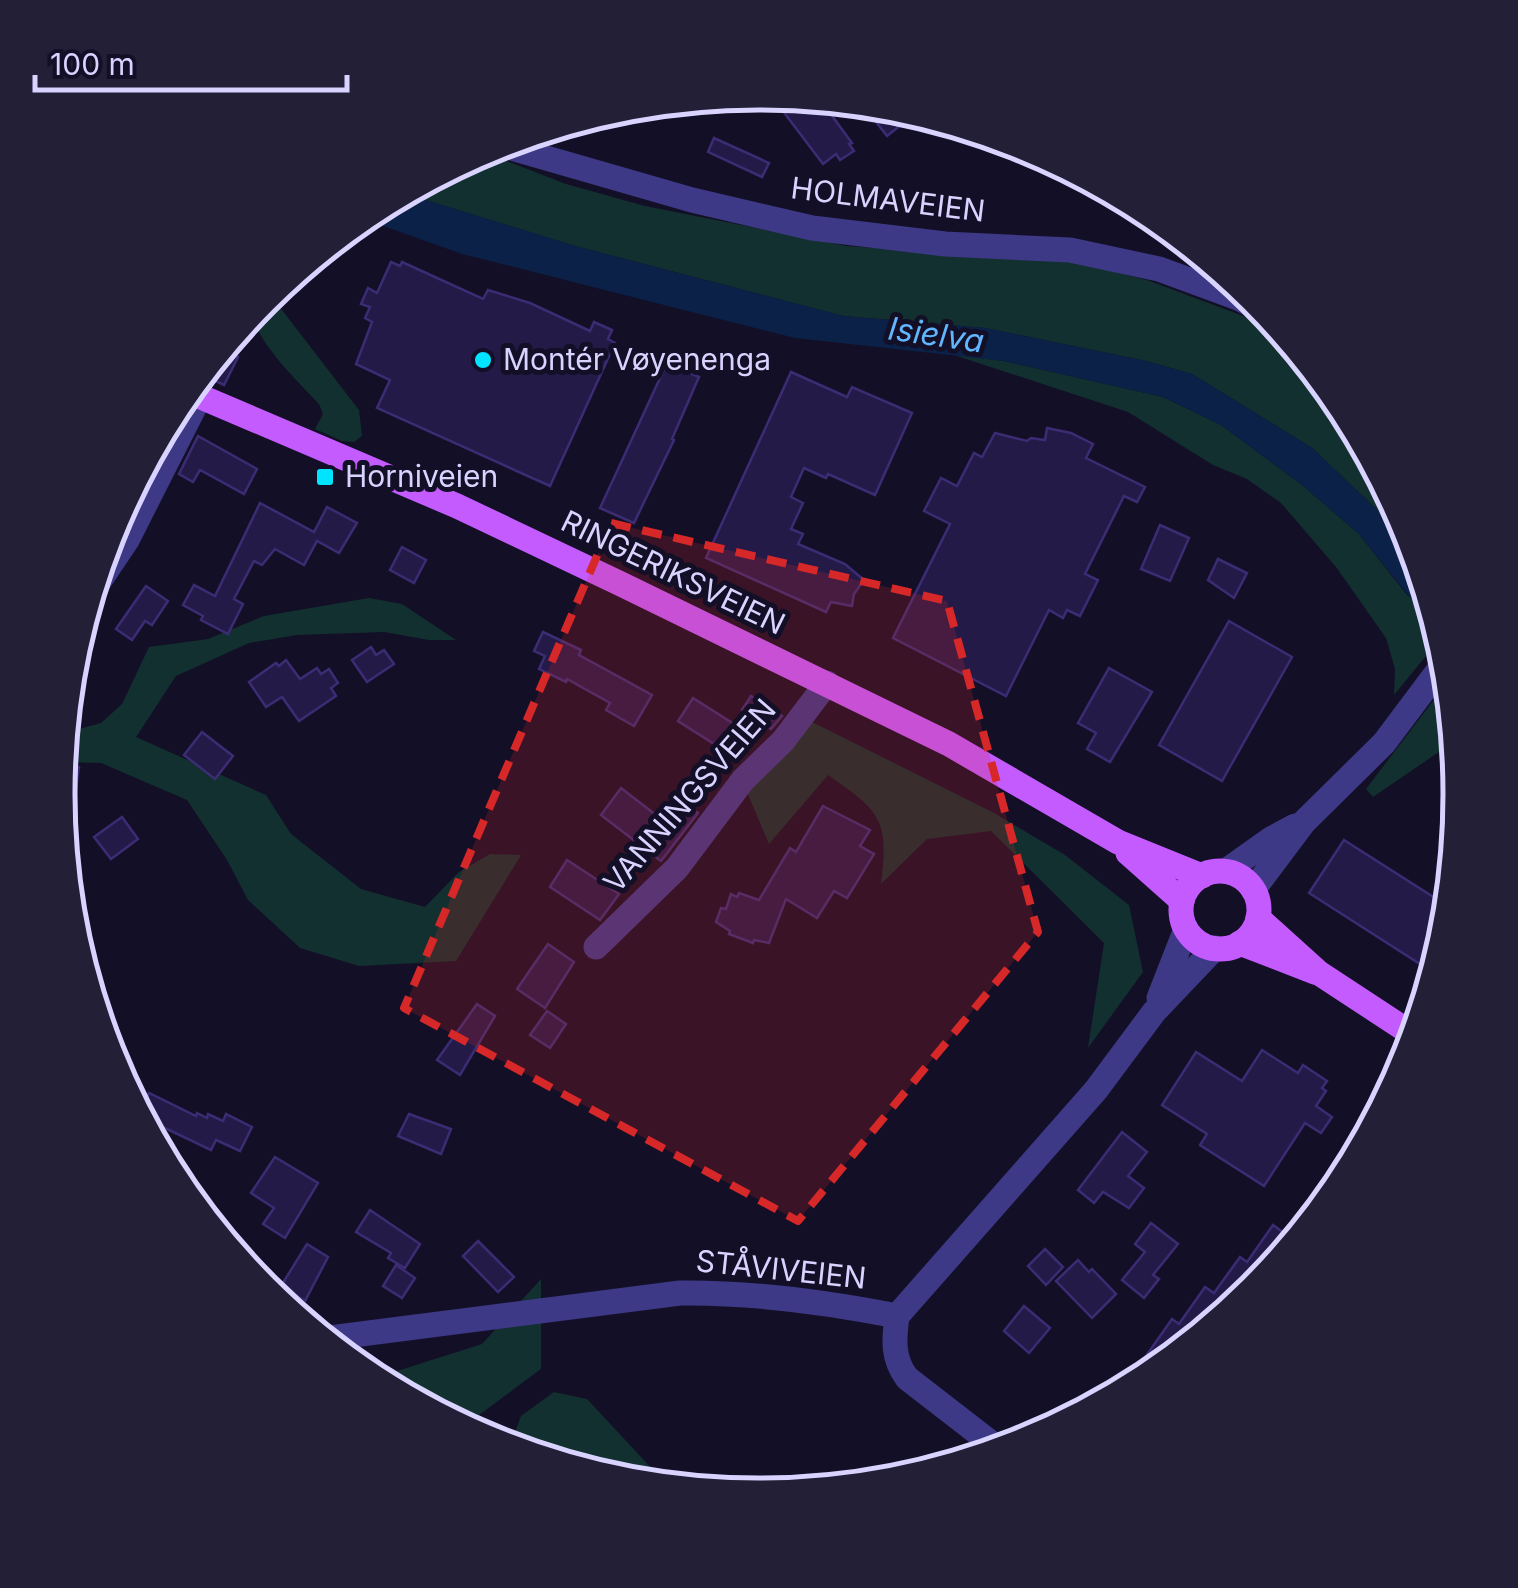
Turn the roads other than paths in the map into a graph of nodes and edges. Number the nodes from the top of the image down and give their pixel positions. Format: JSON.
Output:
{"nodes":[{"id":1,"x":524,"y":152,"type":"edge"},
{"id":2,"x":1224,"y":293,"type":"edge"},
{"id":3,"x":202,"y":398,"type":"edge"},
{"id":4,"x":168,"y":451,"type":"edge"},
{"id":5,"x":119,"y":553,"type":"edge"},
{"id":6,"x":1433,"y":677,"type":"edge"},
{"id":7,"x":827,"y":683,"type":"junction"},
{"id":8,"x":1304,"y":822,"type":"junction"},
{"id":9,"x":1118,"y":842,"type":"junction"},
{"id":10,"x":1214,"y":874,"type":"junction"},
{"id":11,"x":1253,"y":890,"type":"junction"},
{"id":12,"x":1182,"y":901,"type":"junction"},
{"id":13,"x":1258,"y":918,"type":"junction"},
{"id":14,"x":1186,"y":929,"type":"junction"},
{"id":15,"x":1227,"y":946,"type":"junction"},
{"id":16,"x":596,"y":948,"type":"dead end"},
{"id":17,"x":1319,"y":974,"type":"junction"},
{"id":18,"x":1154,"y":1012,"type":"junction"},
{"id":19,"x":1402,"y":1028,"type":"edge"},
{"id":20,"x":897,"y":1316,"type":"junction"},
{"id":21,"x":342,"y":1336,"type":"edge"},
{"id":22,"x":986,"y":1439,"type":"edge"}],
"edges":[{"from":1,"to":2,"type":"street","name":"HOLMAVEIEN"},
{"from":3,"to":7,"type":"main road","name":"RINGERIKSVEIEN"},
{"from":4,"to":5,"type":"street"},
{"from":6,"to":8,"type":"street"},
{"from":7,"to":9,"type":"main road","name":"RINGERIKSVEIEN"},
{"from":7,"to":16,"type":"street","name":"VANNINGSVEIEN"},
{"from":8,"to":10,"type":"street"},
{"from":8,"to":11,"type":"street"},
{"from":9,"to":10,"type":"main road","name":"RINGERIKSVEIEN"},
{"from":9,"to":12,"type":"main road","name":"RINGERIKSVEIEN"},
{"from":10,"to":11,"type":"main road"},
{"from":10,"to":12,"type":"main road"},
{"from":11,"to":13,"type":"main road"},
{"from":12,"to":14,"type":"main road"},
{"from":13,"to":15,"type":"main road"},
{"from":13,"to":17,"type":"main road"},
{"from":14,"to":15,"type":"main road"},
{"from":14,"to":18,"type":"street","name":"STÅVIVEIEN"},
{"from":15,"to":17,"type":"main road"},
{"from":15,"to":18,"type":"street","name":"STÅVIVEIEN"},
{"from":17,"to":19,"type":"main road"},
{"from":18,"to":20,"type":"street","name":"STÅVIVEIEN"},
{"from":20,"to":21,"type":"street","name":"STÅVIVEIEN"},
{"from":20,"to":22,"type":"street"}]}
